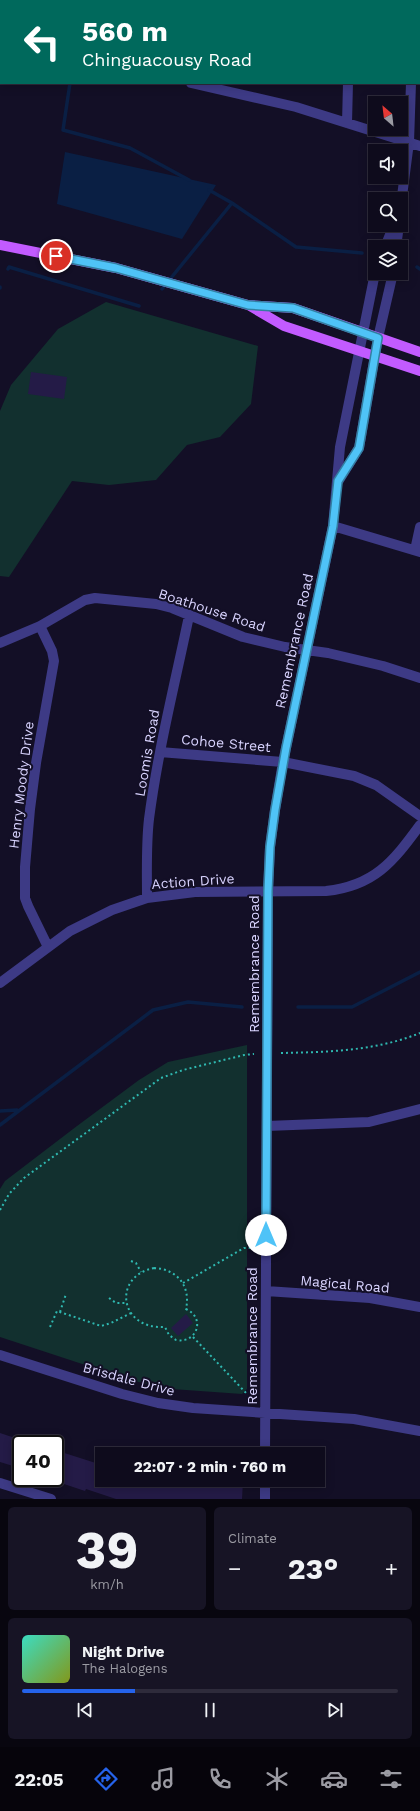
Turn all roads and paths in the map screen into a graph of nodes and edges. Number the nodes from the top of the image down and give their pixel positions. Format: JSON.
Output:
{"nodes":[{"id":1,"x":195,"y":84,"type":"edge"},
{"id":2,"x":348,"y":84,"type":"edge"},
{"id":3,"x":411,"y":84,"type":"edge"},
{"id":4,"x":347,"y":122,"type":"junction"},
{"id":5,"x":409,"y":142,"type":"junction"},
{"id":6,"x":420,"y":146,"type":"edge"},
{"id":7,"x":403,"y":192,"type":"edge"},
{"id":8,"x":0,"y":245,"type":"edge"},
{"id":9,"x":374,"y":280,"type":"edge"},
{"id":10,"x":391,"y":280,"type":"edge"},
{"id":11,"x":248,"y":305,"type":"junction"},
{"id":12,"x":363,"y":332,"type":"junction"},
{"id":13,"x":378,"y":338,"type":"junction"},
{"id":14,"x":359,"y":350,"type":"junction"},
{"id":15,"x":420,"y":352,"type":"edge"},
{"id":16,"x":375,"y":356,"type":"junction"},
{"id":17,"x":420,"y":371,"type":"edge"},
{"id":18,"x":338,"y":481,"type":"junction"},
{"id":19,"x":333,"y":526,"type":"junction"},
{"id":20,"x":420,"y":527,"type":"edge"},
{"id":21,"x":417,"y":551,"type":"edge"},
{"id":22,"x":189,"y":616,"type":"junction"},
{"id":23,"x":40,"y":626,"type":"junction"},
{"id":24,"x":0,"y":643,"type":"edge"},
{"id":25,"x":306,"y":650,"type":"junction"},
{"id":26,"x":420,"y":678,"type":"edge"},
{"id":27,"x":160,"y":752,"type":"junction"},
{"id":28,"x":283,"y":762,"type":"junction"},
{"id":29,"x":420,"y":816,"type":"edge"},
{"id":30,"x":420,"y":825,"type":"edge"},
{"id":31,"x":268,"y":891,"type":"junction"},
{"id":32,"x":146,"y":898,"type":"junction"},
{"id":33,"x":48,"y":947,"type":"junction"},
{"id":34,"x":0,"y":983,"type":"edge"},
{"id":35,"x":420,"y":1033,"type":"edge"},
{"id":36,"x":281,"y":1053,"type":"dead end"},
{"id":37,"x":254,"y":1054,"type":"dead end"},
{"id":38,"x":420,"y":1109,"type":"edge"},
{"id":39,"x":267,"y":1126,"type":"junction"},
{"id":40,"x":0,"y":1210,"type":"edge"},
{"id":41,"x":266,"y":1248,"type":"junction"},
{"id":42,"x":131,"y":1261,"type":"dead end"},
{"id":43,"x":141,"y":1272,"type":"junction"},
{"id":44,"x":183,"y":1283,"type":"junction"},
{"id":45,"x":266,"y":1291,"type":"junction"},
{"id":46,"x":66,"y":1294,"type":"dead end"},
{"id":47,"x":109,"y":1298,"type":"dead end"},
{"id":48,"x":127,"y":1302,"type":"junction"},
{"id":49,"x":420,"y":1307,"type":"edge"},
{"id":50,"x":60,"y":1312,"type":"junction"},
{"id":51,"x":131,"y":1313,"type":"junction"},
{"id":52,"x":50,"y":1327,"type":"dead end"},
{"id":53,"x":193,"y":1336,"type":"junction"},
{"id":54,"x":0,"y":1355,"type":"edge"},
{"id":55,"x":247,"y":1394,"type":"dead end"},
{"id":56,"x":265,"y":1413,"type":"junction"},
{"id":57,"x":420,"y":1431,"type":"edge"},
{"id":58,"x":265,"y":1447,"type":"edge"},
{"id":59,"x":0,"y":1483,"type":"edge"},
{"id":60,"x":265,"y":1487,"type":"edge"},
{"id":61,"x":39,"y":1497,"type":"edge"},
{"id":62,"x":51,"y":1499,"type":"edge"},
{"id":63,"x":265,"y":1499,"type":"edge"}],
"edges":[{"from":1,"to":4,"type":"street"},
{"from":2,"to":4,"type":"street"},
{"from":3,"to":5,"type":"street"},
{"from":4,"to":5,"type":"street"},
{"from":5,"to":6,"type":"street"},
{"from":5,"to":7,"type":"street"},
{"from":8,"to":11,"type":"main road"},
{"from":9,"to":12,"type":"street","name":"Remembrance Road"},
{"from":10,"to":13,"type":"street","name":"Remembrance Road"},
{"from":11,"to":12,"type":"main road"},
{"from":11,"to":14,"type":"main road"},
{"from":12,"to":13,"type":"main road"},
{"from":12,"to":14,"type":"street","name":"Remembrance Road"},
{"from":13,"to":15,"type":"main road"},
{"from":13,"to":16,"type":"street","name":"Remembrance Road"},
{"from":14,"to":16,"type":"main road"},
{"from":14,"to":18,"type":"street","name":"Remembrance Road"},
{"from":16,"to":17,"type":"main road"},
{"from":16,"to":18,"type":"street","name":"Remembrance Road"},
{"from":18,"to":19,"type":"street","name":"Remembrance Road"},
{"from":19,"to":21,"type":"street"},
{"from":19,"to":25,"type":"street","name":"Remembrance Road"},
{"from":20,"to":21,"type":"street"},
{"from":22,"to":23,"type":"street","name":"Boathouse Road"},
{"from":22,"to":25,"type":"street","name":"Boathouse Road"},
{"from":22,"to":27,"type":"street","name":"Loomis Road"},
{"from":23,"to":24,"type":"street","name":"Boathouse Road"},
{"from":23,"to":33,"type":"street","name":"Henry Moody Drive"},
{"from":25,"to":26,"type":"street","name":"Boathouse Road"},
{"from":25,"to":28,"type":"street","name":"Remembrance Road"},
{"from":27,"to":28,"type":"street","name":"Cohoe Street"},
{"from":27,"to":32,"type":"street","name":"Loomis Road"},
{"from":28,"to":29,"type":"street","name":"Cohoe Street"},
{"from":28,"to":31,"type":"street","name":"Remembrance Road"},
{"from":30,"to":31,"type":"street","name":"Action Drive"},
{"from":31,"to":32,"type":"street","name":"Action Drive"},
{"from":31,"to":39,"type":"street","name":"Remembrance Road"},
{"from":32,"to":33,"type":"street","name":"Action Drive"},
{"from":33,"to":34,"type":"street","name":"Action Drive"},
{"from":35,"to":36,"type":"path"},
{"from":37,"to":40,"type":"path"},
{"from":38,"to":39,"type":"street"},
{"from":39,"to":41,"type":"street","name":"Remembrance Road"},
{"from":41,"to":44,"type":"path"},
{"from":41,"to":45,"type":"street","name":"Remembrance Road"},
{"from":42,"to":43,"type":"path"},
{"from":43,"to":44,"type":"path"},
{"from":43,"to":48,"type":"path"},
{"from":44,"to":53,"type":"path"},
{"from":45,"to":49,"type":"street","name":"Magical Road"},
{"from":45,"to":56,"type":"street","name":"Remembrance Road"},
{"from":46,"to":50,"type":"path"},
{"from":47,"to":48,"type":"path"},
{"from":48,"to":51,"type":"path"},
{"from":50,"to":51,"type":"path"},
{"from":50,"to":52,"type":"path"},
{"from":51,"to":53,"type":"path"},
{"from":53,"to":55,"type":"path"},
{"from":54,"to":56,"type":"street","name":"Brisdale Drive"},
{"from":56,"to":57,"type":"street","name":"Brisdale Drive"},
{"from":56,"to":58,"type":"street","name":"Remembrance Road"},
{"from":59,"to":61,"type":"street"},
{"from":60,"to":63,"type":"street"},
{"from":61,"to":62,"type":"street"}]}
